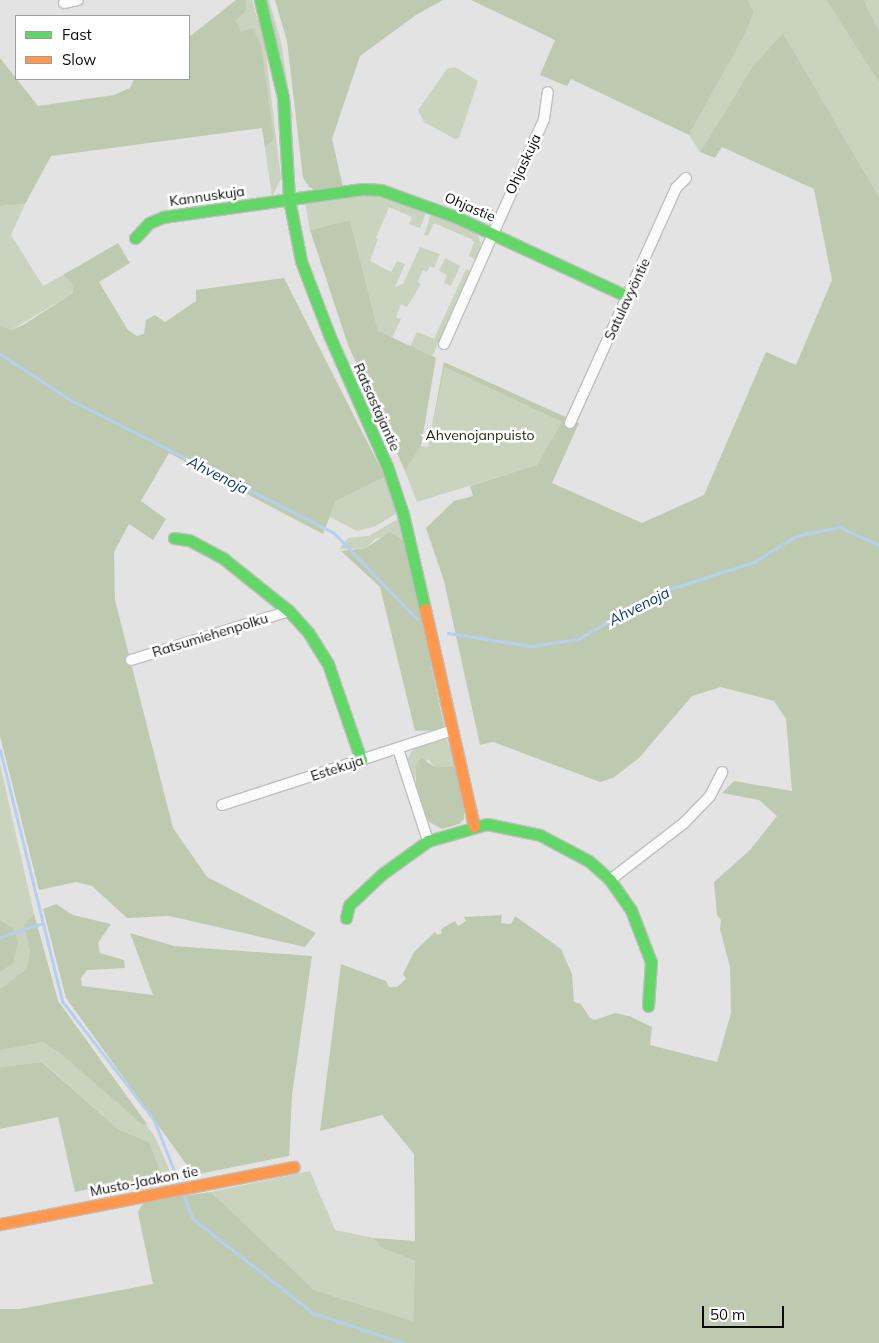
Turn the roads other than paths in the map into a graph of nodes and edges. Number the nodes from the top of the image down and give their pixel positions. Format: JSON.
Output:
{"nodes":[{"id":1,"x":78,"y":0,"type":"edge"},
{"id":2,"x":260,"y":0,"type":"edge"},
{"id":3,"x":64,"y":3,"type":"dead end"},
{"id":4,"x":548,"y":92,"type":"dead end"},
{"id":5,"x":686,"y":178,"type":"dead end"},
{"id":6,"x":289,"y":199,"type":"junction"},
{"id":7,"x":492,"y":233,"type":"junction"},
{"id":8,"x":135,"y":238,"type":"dead end"},
{"id":9,"x":628,"y":297,"type":"junction"},
{"id":10,"x":444,"y":344,"type":"dead end"},
{"id":11,"x":570,"y":423,"type":"dead end"},
{"id":12,"x":174,"y":538,"type":"dead end"},
{"id":13,"x":289,"y":611,"type":"junction"},
{"id":14,"x":132,"y":660,"type":"dead end"},
{"id":15,"x":453,"y":730,"type":"junction"},
{"id":16,"x":398,"y":749,"type":"junction"},
{"id":17,"x":360,"y":760,"type":"junction"},
{"id":18,"x":722,"y":772,"type":"dead end"},
{"id":19,"x":222,"y":805,"type":"dead end"},
{"id":20,"x":474,"y":827,"type":"junction"},
{"id":21,"x":428,"y":841,"type":"junction"},
{"id":22,"x":610,"y":880,"type":"junction"},
{"id":23,"x":346,"y":918,"type":"dead end"},
{"id":24,"x":648,"y":1006,"type":"dead end"},
{"id":25,"x":294,"y":1167,"type":"dead end"},
{"id":26,"x":0,"y":1224,"type":"edge"}],
"edges":[{"from":1,"to":3,"type":"street"},
{"from":2,"to":6,"type":"street","name":"Ratsastajantie"},
{"from":4,"to":7,"type":"street","name":"Ohjaskuja"},
{"from":5,"to":9,"type":"street","name":"Satulavyöntie"},
{"from":6,"to":7,"type":"street","name":"Ohjastie"},
{"from":6,"to":8,"type":"street","name":"Kannuskuja"},
{"from":6,"to":15,"type":"street","name":"Ratsastajantie"},
{"from":7,"to":9,"type":"street","name":"Ohjastie"},
{"from":7,"to":10,"type":"street","name":"Ohjaskuja"},
{"from":9,"to":11,"type":"street","name":"Satulavyöntie"},
{"from":12,"to":13,"type":"street"},
{"from":13,"to":14,"type":"street","name":"Ratsumiehenpolku"},
{"from":13,"to":17,"type":"street"},
{"from":15,"to":16,"type":"street","name":"Estekuja"},
{"from":15,"to":20,"type":"street","name":"Ratsastajantie"},
{"from":16,"to":17,"type":"street","name":"Estekuja"},
{"from":16,"to":21,"type":"street"},
{"from":17,"to":19,"type":"street","name":"Estekuja"},
{"from":18,"to":22,"type":"street"},
{"from":20,"to":21,"type":"street"},
{"from":20,"to":22,"type":"street"},
{"from":21,"to":23,"type":"street"},
{"from":22,"to":24,"type":"street"},
{"from":25,"to":26,"type":"street","name":"Musto-Jaakon tie"}]}
